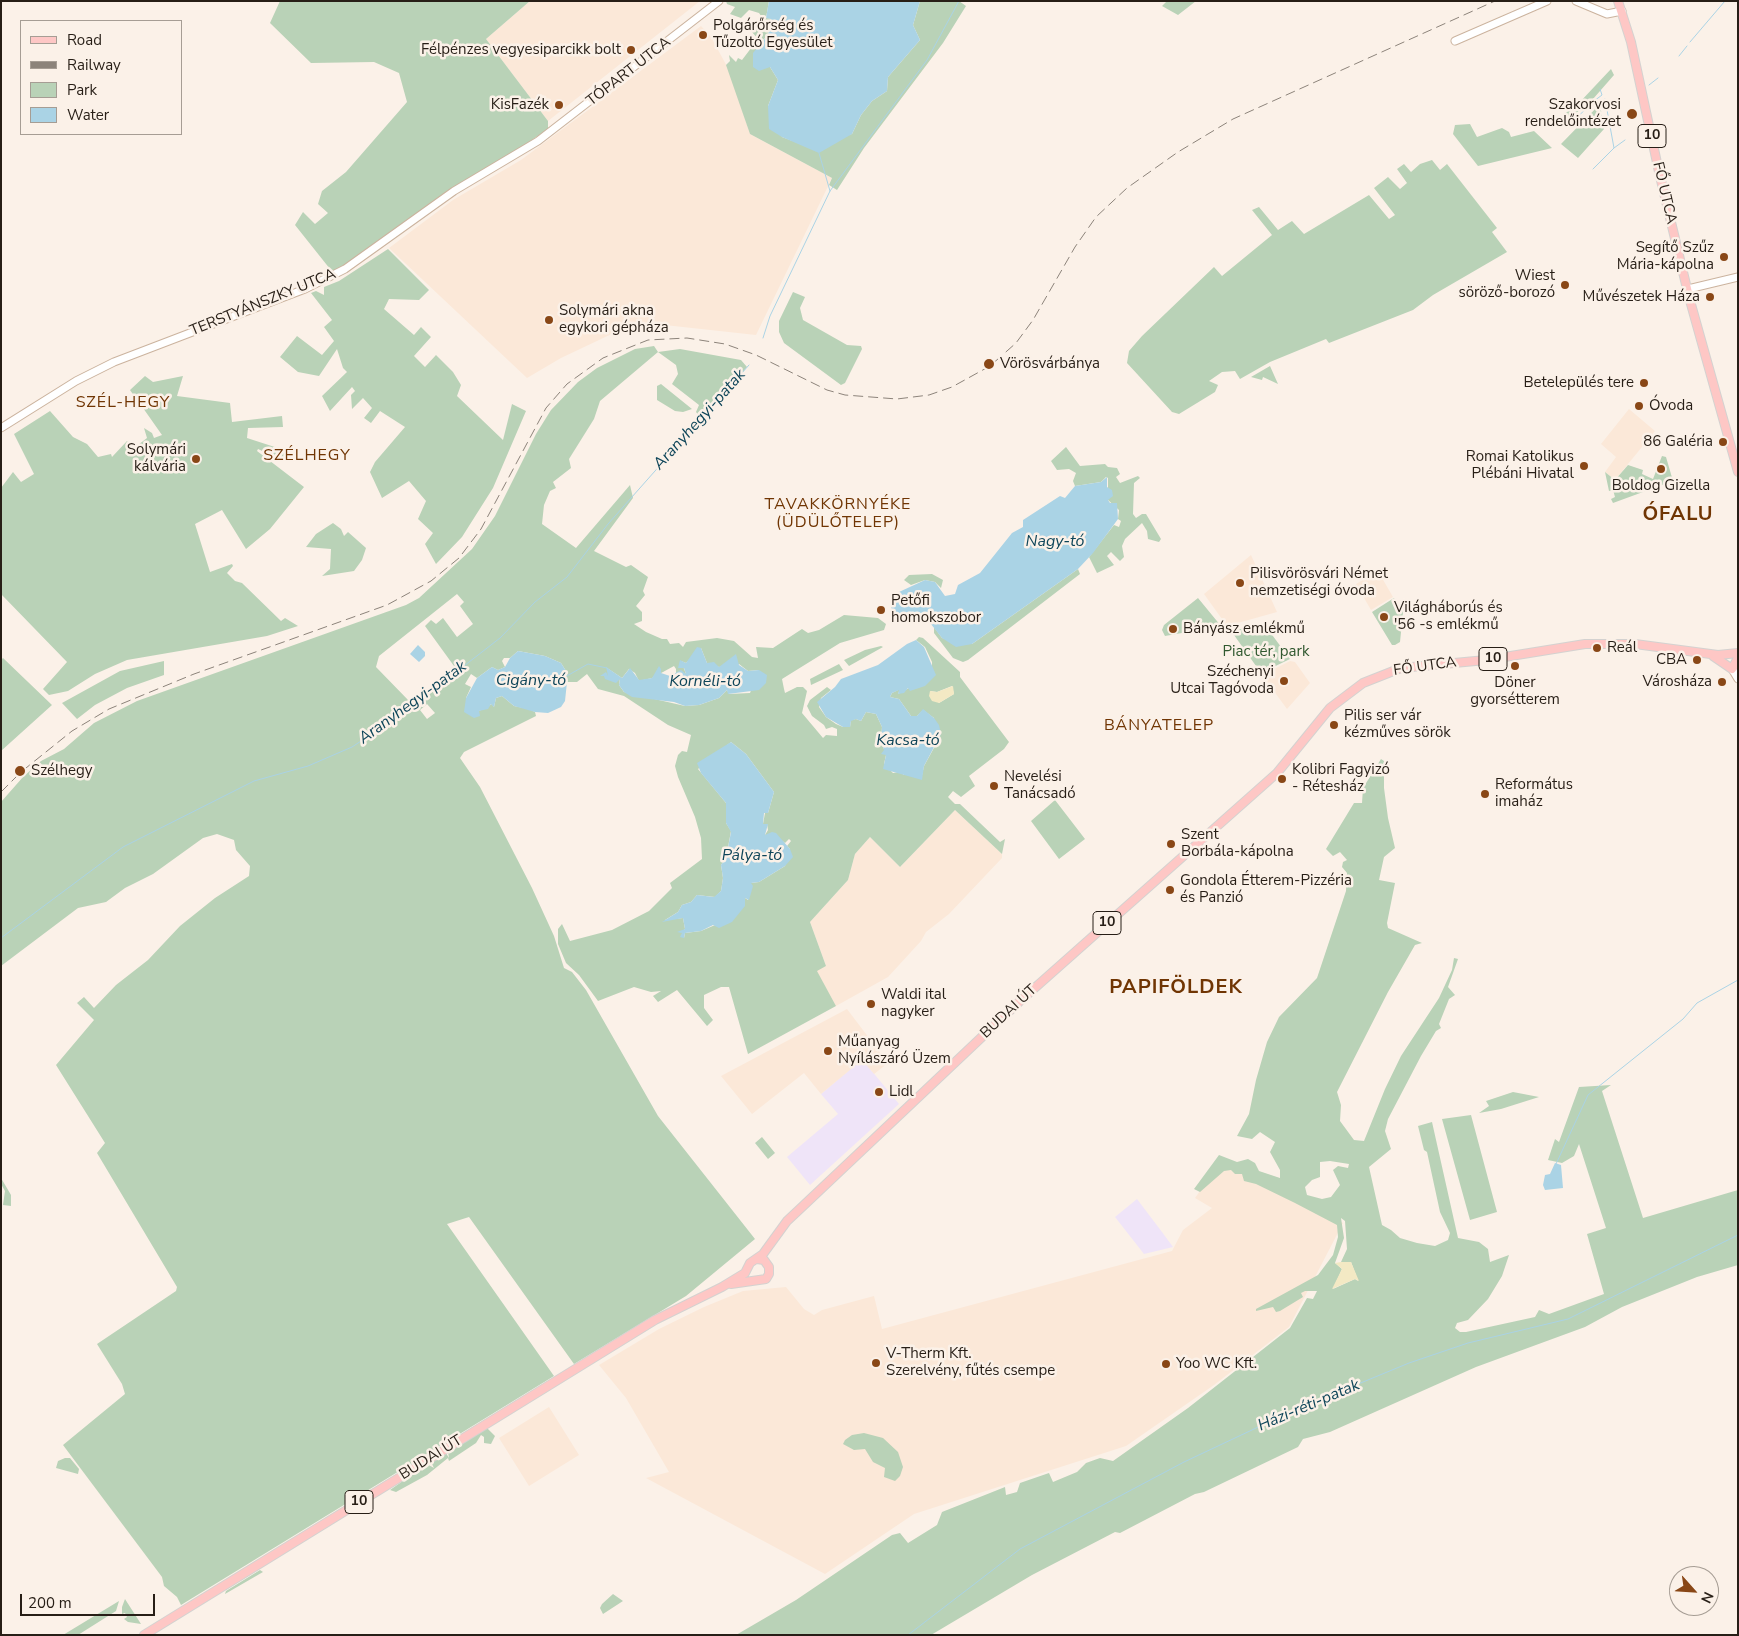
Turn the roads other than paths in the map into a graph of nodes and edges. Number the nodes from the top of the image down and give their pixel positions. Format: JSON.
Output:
{"nodes":[{"id":1,"x":719,"y":1,"type":"edge"},
{"id":2,"x":1547,"y":1,"type":"edge"},
{"id":3,"x":1576,"y":1,"type":"edge"},
{"id":4,"x":1618,"y":1,"type":"edge"},
{"id":5,"x":1622,"y":11,"type":"junction"},
{"id":6,"x":1455,"y":41,"type":"dead end"},
{"id":7,"x":538,"y":141,"type":"joint"},
{"id":8,"x":1738,"y":277,"type":"edge"},
{"id":9,"x":1688,"y":289,"type":"junction"},
{"id":10,"x":1,"y":428,"type":"edge"},
{"id":11,"x":1738,"y":472,"type":"edge"},
{"id":12,"x":1738,"y":653,"type":"edge"},
{"id":13,"x":1707,"y":654,"type":"junction"},
{"id":14,"x":1729,"y":655,"type":"junction"},
{"id":15,"x":1738,"y":658,"type":"edge"},
{"id":16,"x":1732,"y":667,"type":"junction"},
{"id":17,"x":1738,"y":679,"type":"edge"},
{"id":18,"x":1252,"y":796,"type":"joint"},
{"id":19,"x":776,"y":1238,"type":"junction"},
{"id":20,"x":757,"y":1259,"type":"junction"},
{"id":21,"x":767,"y":1263,"type":"junction"},
{"id":22,"x":747,"y":1270,"type":"junction"},
{"id":23,"x":752,"y":1280,"type":"junction"},
{"id":24,"x":722,"y":1287,"type":"junction"},
{"id":25,"x":144,"y":1635,"type":"edge"}],
"edges":[{"from":1,"to":7,"type":"main road","name":"TÓPART UTCA"},
{"from":2,"to":6,"type":"main road"},
{"from":3,"to":5,"type":"main road"},
{"from":4,"to":5,"type":"main road","name":"FŐ UTCA","number":"10"},
{"from":5,"to":9,"type":"main road","name":"FŐ UTCA","number":"10"},
{"from":7,"to":10,"type":"main road","name":"TERSTYÁNSZKY UTCA"},
{"from":8,"to":9,"type":"main road"},
{"from":9,"to":11,"type":"main road","name":"FŐ UTCA","number":"10"},
{"from":12,"to":14,"type":"main road","name":"FŐ UTCA","number":"10"},
{"from":13,"to":14,"type":"main road","name":"FŐ UTCA","number":"10"},
{"from":13,"to":16,"type":"main road"},
{"from":13,"to":18,"type":"main road","name":"FŐ UTCA","number":"10"},
{"from":14,"to":16,"type":"main road"},
{"from":15,"to":16,"type":"main road"},
{"from":16,"to":17,"type":"main road"},
{"from":18,"to":19,"type":"main road","name":"BUDAI ÚT","number":"10"},
{"from":19,"to":20,"type":"main road","number":"10"},
{"from":19,"to":21,"type":"main road","number":"10"},
{"from":20,"to":21,"type":"main road"},
{"from":20,"to":22,"type":"main road","number":"10"},
{"from":21,"to":23,"type":"main road","number":"10"},
{"from":22,"to":23,"type":"main road"},
{"from":22,"to":24,"type":"main road","number":"10"},
{"from":23,"to":24,"type":"main road","number":"10"},
{"from":24,"to":25,"type":"main road","name":"BUDAI ÚT","number":"10"}]}
